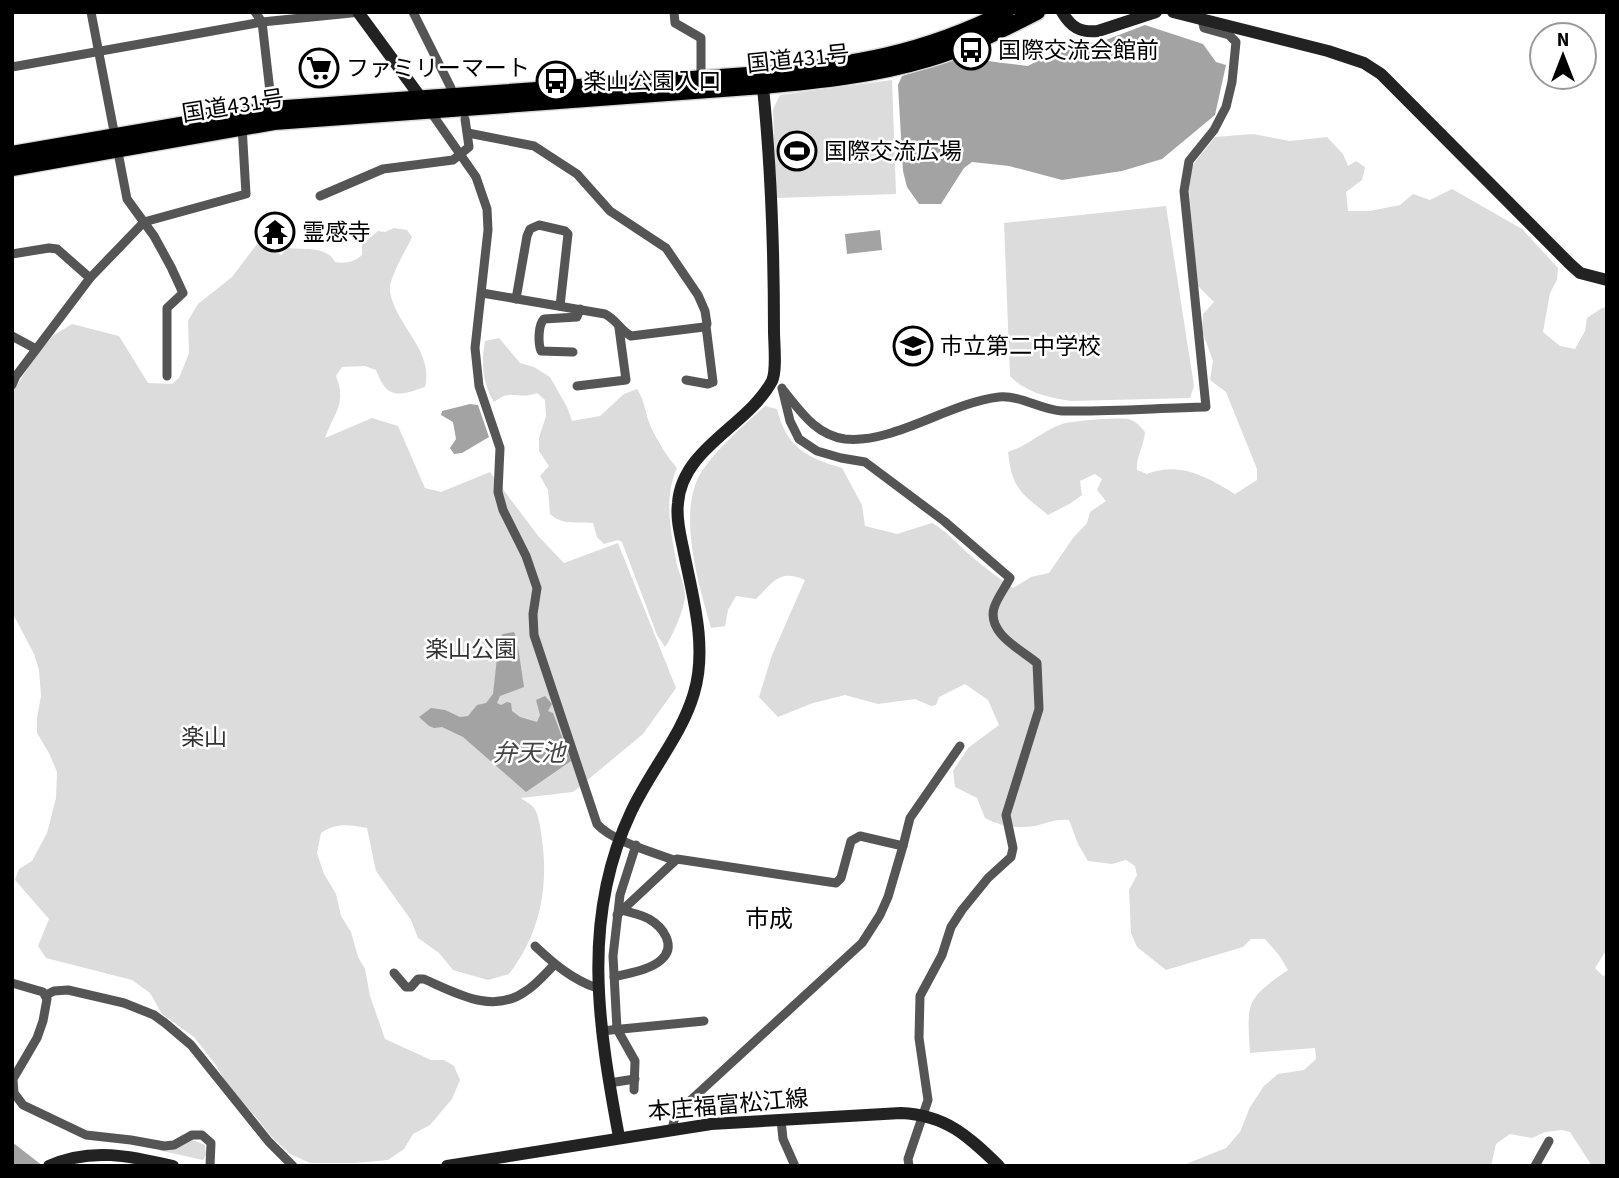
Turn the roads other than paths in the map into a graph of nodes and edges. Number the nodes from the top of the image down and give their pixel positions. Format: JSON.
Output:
{"nodes":[{"id":1,"x":92,"y":12,"type":"edge"},
{"id":2,"x":255,"y":12,"type":"edge"},
{"id":3,"x":359,"y":12,"type":"edge"},
{"id":4,"x":413,"y":12,"type":"edge"},
{"id":5,"x":674,"y":12,"type":"edge"},
{"id":6,"x":1006,"y":12,"type":"edge"},
{"id":7,"x":1037,"y":12,"type":"edge"},
{"id":8,"x":1062,"y":12,"type":"edge"},
{"id":9,"x":1156,"y":12,"type":"edge"},
{"id":10,"x":1173,"y":12,"type":"edge"},
{"id":11,"x":1202,"y":19,"type":"junction"},
{"id":12,"x":262,"y":22,"type":"junction"},
{"id":13,"x":98,"y":51,"type":"junction"},
{"id":14,"x":12,"y":67,"type":"edge"},
{"id":15,"x":701,"y":79,"type":"junction"},
{"id":16,"x":763,"y":80,"type":"junction"},
{"id":17,"x":451,"y":88,"type":"dead end"},
{"id":18,"x":426,"y":105,"type":"junction"},
{"id":19,"x":272,"y":109,"type":"junction"},
{"id":20,"x":465,"y":119,"type":"dead end"},
{"id":21,"x":242,"y":127,"type":"junction"},
{"id":22,"x":468,"y":133,"type":"junction"},
{"id":23,"x":116,"y":142,"type":"junction"},
{"id":24,"x":12,"y":154,"type":"edge"},
{"id":25,"x":461,"y":155,"type":"junction"},
{"id":26,"x":12,"y":168,"type":"edge"},
{"id":27,"x":320,"y":196,"type":"dead end"},
{"id":28,"x":144,"y":222,"type":"junction"},
{"id":29,"x":12,"y":254,"type":"edge"},
{"id":30,"x":90,"y":278,"type":"junction"},
{"id":31,"x":1607,"y":280,"type":"edge"},
{"id":32,"x":482,"y":293,"type":"junction"},
{"id":33,"x":516,"y":299,"type":"junction"},
{"id":34,"x":560,"y":306,"type":"junction"},
{"id":35,"x":580,"y":309,"type":"junction"},
{"id":36,"x":706,"y":326,"type":"junction"},
{"id":37,"x":620,"y":328,"type":"junction"},
{"id":38,"x":12,"y":337,"type":"edge"},
{"id":39,"x":36,"y":349,"type":"junction"},
{"id":40,"x":573,"y":352,"type":"dead end"},
{"id":41,"x":167,"y":376,"type":"dead end"},
{"id":42,"x":685,"y":380,"type":"dead end"},
{"id":43,"x":778,"y":384,"type":"junction"},
{"id":44,"x":12,"y":385,"type":"edge"},
{"id":45,"x":577,"y":386,"type":"dead end"},
{"id":46,"x":960,"y":746,"type":"dead end"},
{"id":47,"x":620,"y":839,"type":"junction"},
{"id":48,"x":636,"y":845,"type":"junction"},
{"id":49,"x":902,"y":846,"type":"junction"},
{"id":50,"x":674,"y":860,"type":"junction"},
{"id":51,"x":620,"y":913,"type":"junction"},
{"id":52,"x":535,"y":946,"type":"dead end"},
{"id":53,"x":554,"y":965,"type":"junction"},
{"id":54,"x":394,"y":973,"type":"dead end"},
{"id":55,"x":614,"y":977,"type":"junction"},
{"id":56,"x":12,"y":983,"type":"edge"},
{"id":57,"x":597,"y":988,"type":"junction"},
{"id":58,"x":46,"y":995,"type":"junction"},
{"id":59,"x":704,"y":1021,"type":"dead end"},
{"id":60,"x":617,"y":1029,"type":"junction"},
{"id":61,"x":601,"y":1031,"type":"junction"},
{"id":62,"x":635,"y":1079,"type":"junction"},
{"id":63,"x":609,"y":1083,"type":"junction"},
{"id":64,"x":634,"y":1090,"type":"dead end"},
{"id":65,"x":924,"y":1115,"type":"junction"},
{"id":66,"x":781,"y":1120,"type":"junction"},
{"id":67,"x":671,"y":1129,"type":"junction"},
{"id":68,"x":619,"y":1137,"type":"junction"},
{"id":69,"x":1549,"y":1140,"type":"dead end"},
{"id":70,"x":472,"y":1163,"type":"edge"},
{"id":71,"x":991,"y":1163,"type":"edge"},
{"id":72,"x":53,"y":1164,"type":"edge"},
{"id":73,"x":173,"y":1166,"type":"edge"},
{"id":74,"x":210,"y":1166,"type":"edge"},
{"id":75,"x":293,"y":1166,"type":"edge"},
{"id":76,"x":447,"y":1166,"type":"edge"},
{"id":77,"x":794,"y":1166,"type":"edge"},
{"id":78,"x":909,"y":1166,"type":"edge"},
{"id":79,"x":1535,"y":1166,"type":"edge"}],
"edges":[{"from":1,"to":13,"type":"street"},
{"from":2,"to":12,"type":"street"},
{"from":3,"to":12,"type":"street"},
{"from":3,"to":18,"type":"street"},
{"from":4,"to":17,"type":"street"},
{"from":5,"to":15,"type":"street"},
{"from":6,"to":16,"type":"highway","name":"国道431号"},
{"from":7,"to":16,"type":"highway","name":"国道431号"},
{"from":8,"to":9,"type":"street"},
{"from":10,"to":11,"type":"street"},
{"from":11,"to":31,"type":"street"},
{"from":11,"to":43,"type":"street"},
{"from":12,"to":13,"type":"street"},
{"from":12,"to":19,"type":"street"},
{"from":13,"to":14,"type":"street"},
{"from":13,"to":23,"type":"street"},
{"from":15,"to":16,"type":"highway","name":"国道431号"},
{"from":15,"to":18,"type":"highway","name":"国道431号"},
{"from":16,"to":18,"type":"highway","name":"国道431号"},
{"from":16,"to":43,"type":"street"},
{"from":18,"to":19,"type":"highway","name":"国道431号"},
{"from":18,"to":21,"type":"highway","name":"国道431号"},
{"from":18,"to":25,"type":"street"},
{"from":19,"to":23,"type":"highway","name":"国道431号"},
{"from":20,"to":22,"type":"street"},
{"from":21,"to":23,"type":"highway","name":"国道431号"},
{"from":21,"to":28,"type":"street"},
{"from":22,"to":25,"type":"street"},
{"from":22,"to":36,"type":"street"},
{"from":23,"to":24,"type":"highway","name":"国道431号"},
{"from":23,"to":26,"type":"highway","name":"国道431号"},
{"from":23,"to":28,"type":"street"},
{"from":25,"to":27,"type":"street"},
{"from":25,"to":32,"type":"street"},
{"from":28,"to":30,"type":"street"},
{"from":28,"to":41,"type":"street"},
{"from":29,"to":30,"type":"street"},
{"from":30,"to":39,"type":"street"},
{"from":32,"to":33,"type":"street"},
{"from":32,"to":47,"type":"street"},
{"from":33,"to":34,"type":"street"},
{"from":33,"to":34,"type":"street"},
{"from":34,"to":35,"type":"street"},
{"from":35,"to":37,"type":"street"},
{"from":35,"to":40,"type":"street"},
{"from":36,"to":37,"type":"street"},
{"from":36,"to":42,"type":"street"},
{"from":37,"to":45,"type":"street"},
{"from":38,"to":39,"type":"street"},
{"from":39,"to":44,"type":"street"},
{"from":43,"to":47,"type":"street"},
{"from":43,"to":65,"type":"street"},
{"from":46,"to":49,"type":"street"},
{"from":47,"to":48,"type":"street"},
{"from":47,"to":57,"type":"street"},
{"from":48,"to":50,"type":"street"},
{"from":48,"to":51,"type":"street"},
{"from":49,"to":50,"type":"street"},
{"from":49,"to":67,"type":"street"},
{"from":50,"to":51,"type":"street"},
{"from":51,"to":55,"type":"street"},
{"from":51,"to":55,"type":"street"},
{"from":52,"to":53,"type":"street"},
{"from":53,"to":54,"type":"street"},
{"from":53,"to":57,"type":"street"},
{"from":55,"to":60,"type":"street"},
{"from":56,"to":58,"type":"street"},
{"from":57,"to":61,"type":"street"},
{"from":58,"to":74,"type":"street"},
{"from":58,"to":75,"type":"street"},
{"from":59,"to":60,"type":"street"},
{"from":60,"to":61,"type":"street"},
{"from":60,"to":62,"type":"street"},
{"from":61,"to":63,"type":"street"},
{"from":62,"to":63,"type":"street"},
{"from":62,"to":64,"type":"street"},
{"from":63,"to":68,"type":"street"},
{"from":65,"to":66,"type":"street","name":"本庄福富松江線"},
{"from":65,"to":71,"type":"street","name":"本庄福富松江線"},
{"from":65,"to":78,"type":"street"},
{"from":66,"to":67,"type":"street","name":"本庄福富松江線"},
{"from":66,"to":77,"type":"street"},
{"from":67,"to":68,"type":"street","name":"本庄福富松江線"},
{"from":68,"to":70,"type":"street","name":"本庄福富松江線"},
{"from":69,"to":79,"type":"street"},
{"from":70,"to":76,"type":"street","name":"本庄福富松江線"},
{"from":72,"to":73,"type":"street"}]}
